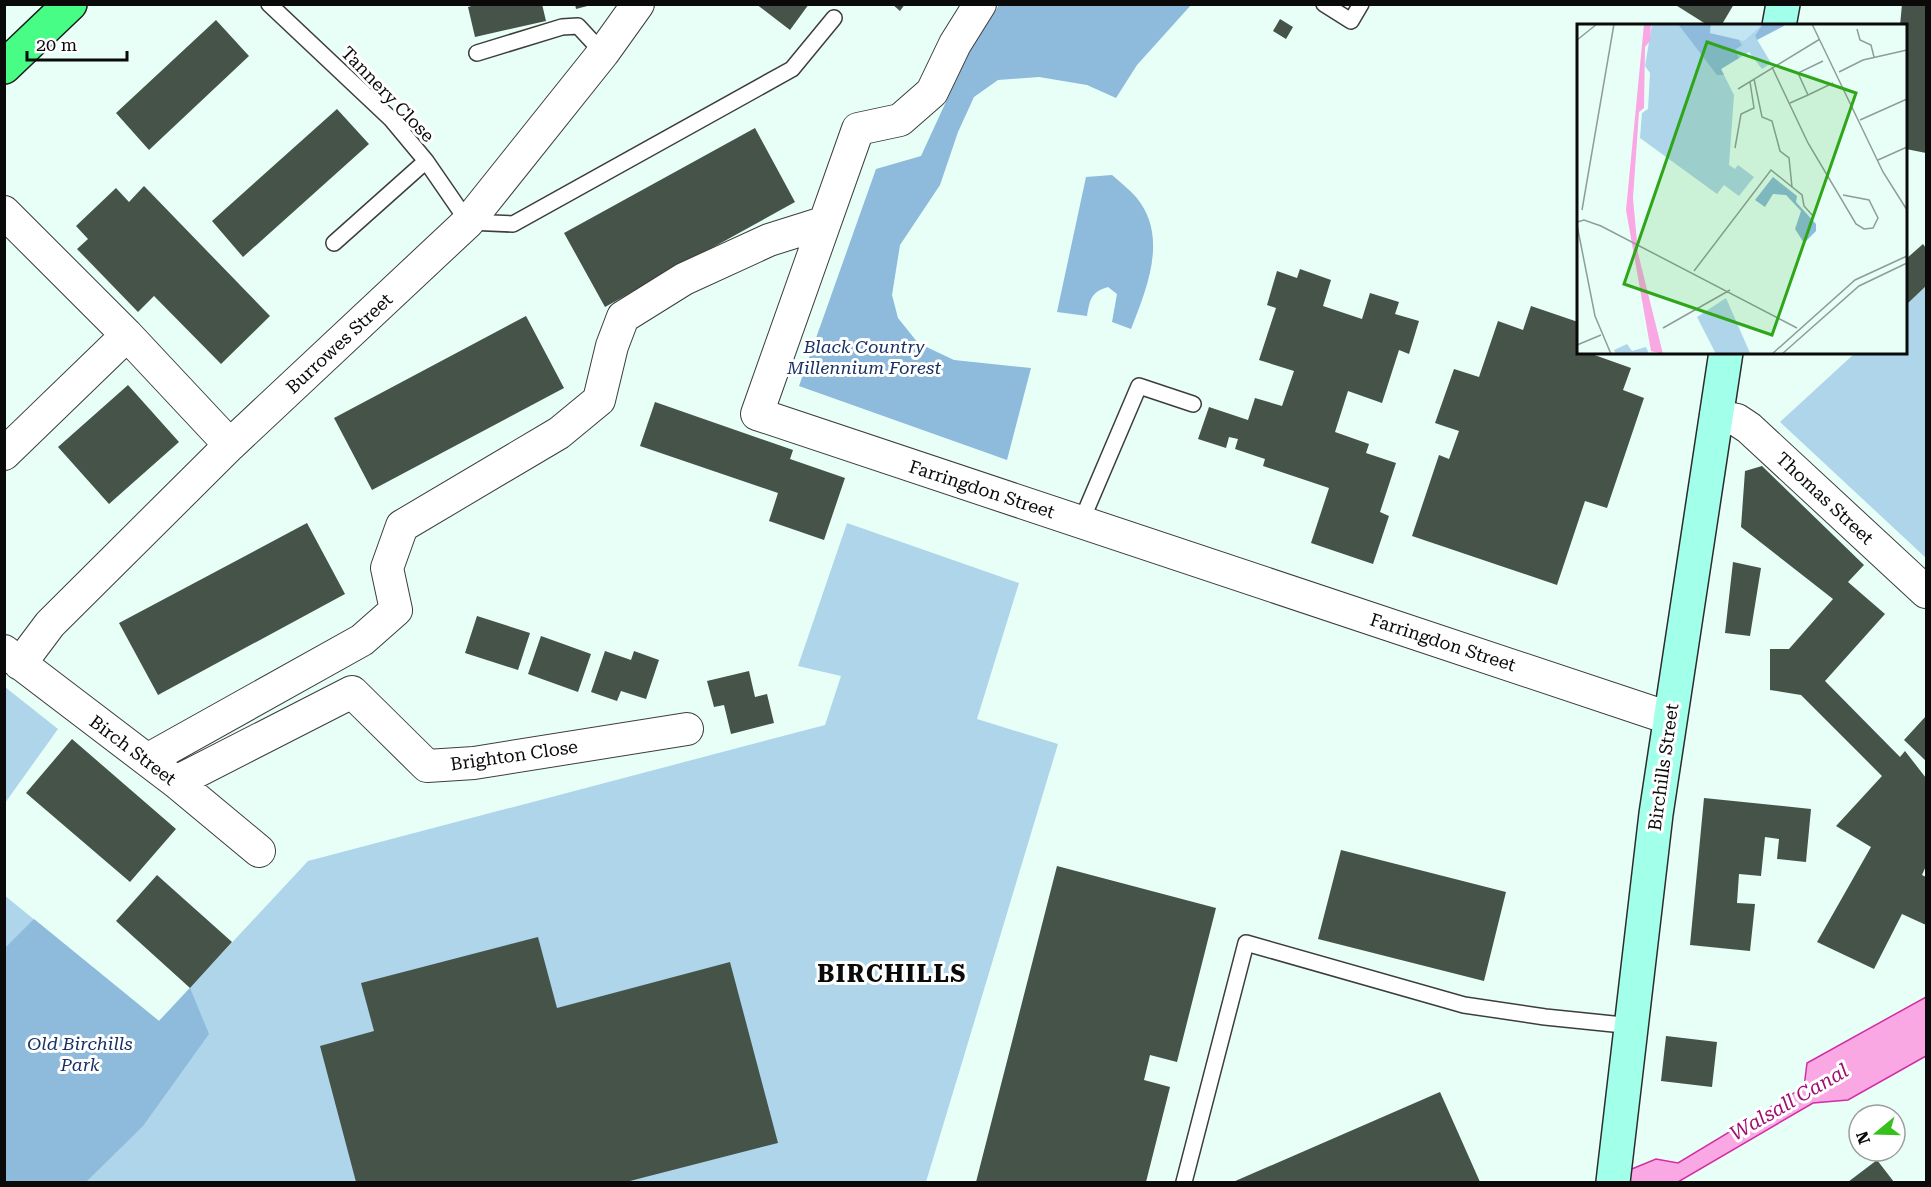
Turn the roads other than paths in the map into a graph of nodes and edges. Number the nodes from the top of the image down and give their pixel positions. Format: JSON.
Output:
{"nodes":[{"id":1,"x":70,"y":4,"type":"edge"},
{"id":2,"x":269,"y":4,"type":"edge"},
{"id":3,"x":638,"y":4,"type":"edge"},
{"id":4,"x":980,"y":4,"type":"edge"},
{"id":5,"x":1324,"y":4,"type":"edge"},
{"id":6,"x":1361,"y":4,"type":"edge"},
{"id":7,"x":1783,"y":4,"type":"edge"},
{"id":8,"x":834,"y":18,"type":"dead end"},
{"id":9,"x":1779,"y":24,"type":"edge"},
{"id":10,"x":477,"y":53,"type":"dead end"},
{"id":11,"x":603,"y":53,"type":"junction"},
{"id":12,"x":4,"y":67,"type":"edge"},
{"id":13,"x":426,"y":161,"type":"junction"},
{"id":14,"x":4,"y":212,"type":"edge"},
{"id":15,"x":468,"y":222,"type":"junction"},
{"id":16,"x":823,"y":223,"type":"junction"},
{"id":17,"x":334,"y":243,"type":"dead end"},
{"id":18,"x":127,"y":335,"type":"junction"},
{"id":19,"x":1726,"y":354,"type":"edge"},
{"id":20,"x":1193,"y":404,"type":"dead end"},
{"id":21,"x":1716,"y":416,"type":"junction"},
{"id":22,"x":230,"y":445,"type":"junction"},
{"id":23,"x":4,"y":454,"type":"edge"},
{"id":24,"x":1081,"y":522,"type":"junction"},
{"id":25,"x":1926,"y":592,"type":"edge"},
{"id":26,"x":12,"y":658,"type":"edge"},
{"id":27,"x":1670,"y":718,"type":"junction"},
{"id":28,"x":687,"y":729,"type":"dead end"},
{"id":29,"x":147,"y":760,"type":"junction"},
{"id":30,"x":176,"y":782,"type":"junction"},
{"id":31,"x":259,"y":851,"type":"dead end"},
{"id":32,"x":1633,"y":1026,"type":"junction"},
{"id":33,"x":1184,"y":1182,"type":"edge"},
{"id":34,"x":1613,"y":1182,"type":"edge"}],
"edges":[{"from":1,"to":12,"type":"highway"},
{"from":2,"to":13,"type":"lane","name":"Tannery Close"},
{"from":3,"to":11,"type":"street","name":"Burrowes Street"},
{"from":4,"to":16,"type":"street","name":"Farringdon Street"},
{"from":5,"to":6,"type":"lane"},
{"from":7,"to":9,"type":"street"},
{"from":8,"to":15,"type":"lane"},
{"from":10,"to":11,"type":"lane"},
{"from":11,"to":15,"type":"street","name":"Burrowes Street"},
{"from":13,"to":15,"type":"lane","name":"Tannery Close"},
{"from":13,"to":17,"type":"lane"},
{"from":14,"to":18,"type":"street"},
{"from":15,"to":22,"type":"street","name":"Burrowes Street"},
{"from":16,"to":24,"type":"street","name":"Farringdon Street"},
{"from":16,"to":29,"type":"street"},
{"from":18,"to":22,"type":"street"},
{"from":18,"to":23,"type":"street"},
{"from":19,"to":21,"type":"street","name":"Birchills Street"},
{"from":20,"to":24,"type":"lane"},
{"from":21,"to":25,"type":"street","name":"Thomas Street"},
{"from":21,"to":27,"type":"street","name":"Birchills Street"},
{"from":22,"to":26,"type":"street","name":"Burrowes Street"},
{"from":24,"to":27,"type":"street","name":"Farringdon Street"},
{"from":26,"to":29,"type":"street","name":"Birch Street"},
{"from":27,"to":32,"type":"street","name":"Birchills Street"},
{"from":28,"to":30,"type":"street","name":"Brighton Close"},
{"from":29,"to":30,"type":"street","name":"Birch Street"},
{"from":30,"to":31,"type":"street","name":"Birch Street"},
{"from":32,"to":33,"type":"lane"},
{"from":32,"to":34,"type":"street","name":"Birchills Street"}]}
